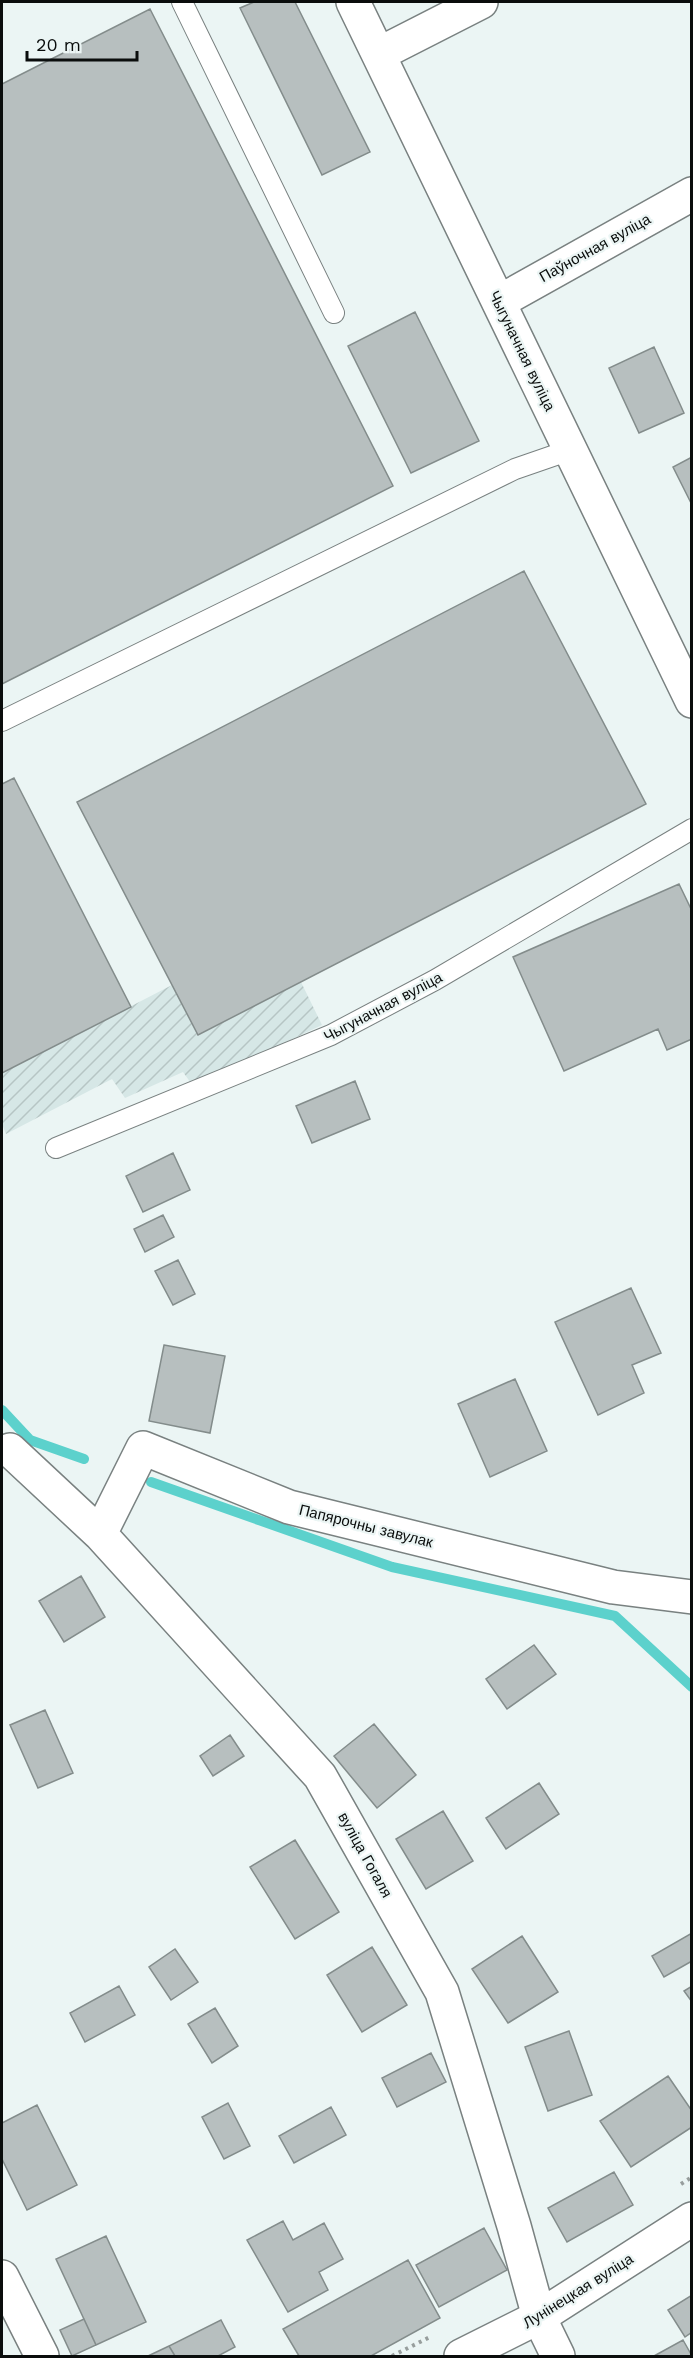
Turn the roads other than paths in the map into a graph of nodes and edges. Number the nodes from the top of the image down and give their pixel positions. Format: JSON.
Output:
{"nodes":[{"id":1,"x":182,"y":2,"type":"edge"},
{"id":2,"x":353,"y":2,"type":"edge"},
{"id":3,"x":481,"y":2,"type":"edge"},
{"id":4,"x":379,"y":54,"type":"junction"},
{"id":5,"x":692,"y":194,"type":"edge"},
{"id":6,"x":499,"y":302,"type":"junction"},
{"id":7,"x":334,"y":314,"type":"dead end"},
{"id":8,"x":570,"y":450,"type":"junction"},
{"id":9,"x":692,"y":700,"type":"edge"},
{"id":10,"x":2,"y":721,"type":"edge"},
{"id":11,"x":692,"y":830,"type":"edge"},
{"id":12,"x":56,"y":1148,"type":"dead end"},
{"id":13,"x":6,"y":1445,"type":"edge"},
{"id":14,"x":100,"y":1534,"type":"junction"},
{"id":15,"x":692,"y":1597,"type":"edge"},
{"id":16,"x":692,"y":2219,"type":"edge"},
{"id":17,"x":2,"y":2277,"type":"edge"},
{"id":18,"x":538,"y":2317,"type":"junction"},
{"id":19,"x":42,"y":2356,"type":"edge"},
{"id":20,"x":461,"y":2356,"type":"edge"},
{"id":21,"x":558,"y":2356,"type":"edge"}],
"edges":[{"from":1,"to":7,"type":"lane"},
{"from":2,"to":4,"type":"street","name":"Чыгуначная вуліца"},
{"from":3,"to":4,"type":"street"},
{"from":4,"to":6,"type":"street","name":"Чыгуначная вуліца"},
{"from":5,"to":6,"type":"street","name":"Паўночная вуліца"},
{"from":6,"to":8,"type":"street","name":"Чыгуначная вуліца"},
{"from":8,"to":9,"type":"street","name":"Чыгуначная вуліца"},
{"from":8,"to":10,"type":"lane"},
{"from":11,"to":12,"type":"lane","name":"Чыгуначная вуліца"},
{"from":13,"to":14,"type":"street","name":"вуліца Гогаля"},
{"from":14,"to":15,"type":"street","name":"Папярочны завулак"},
{"from":14,"to":18,"type":"street","name":"вуліца Гогаля"},
{"from":16,"to":18,"type":"street","name":"Лунінецкая вуліца"},
{"from":17,"to":19,"type":"street"},
{"from":18,"to":20,"type":"street","name":"Лунінецкая вуліца"},
{"from":18,"to":21,"type":"street","name":"вуліца Гогаля"}]}
